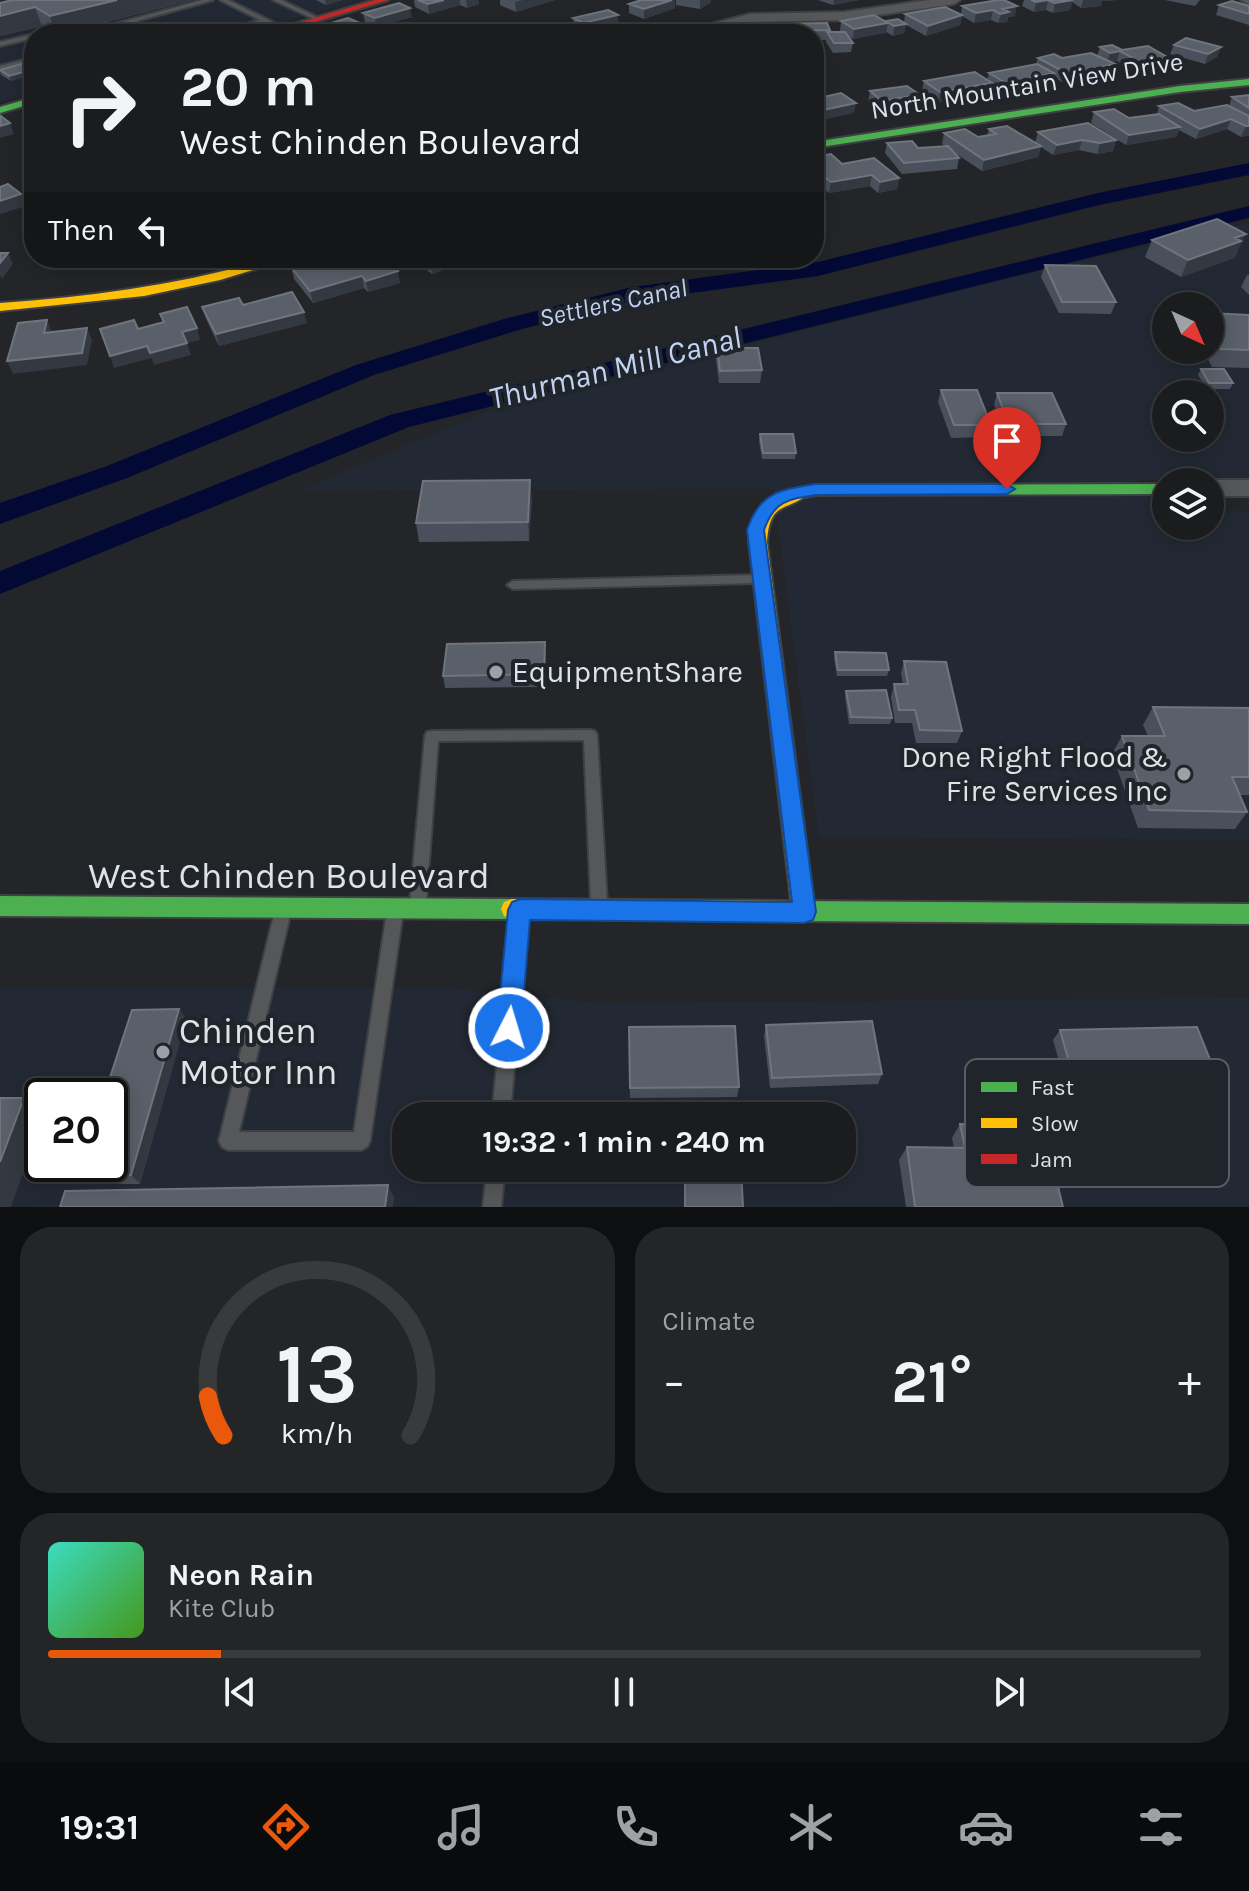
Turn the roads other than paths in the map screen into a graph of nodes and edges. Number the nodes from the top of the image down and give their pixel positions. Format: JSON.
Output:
{"nodes":[{"id":1,"x":210,"y":0,"type":"edge"},
{"id":2,"x":223,"y":0,"type":"edge"},
{"id":3,"x":276,"y":0,"type":"edge"},
{"id":4,"x":384,"y":0,"type":"edge"},
{"id":5,"x":750,"y":0,"type":"edge"},
{"id":6,"x":954,"y":0,"type":"edge"},
{"id":7,"x":750,"y":18,"type":"junction"},
{"id":8,"x":318,"y":19,"type":"junction"},
{"id":9,"x":131,"y":20,"type":"junction"},
{"id":10,"x":118,"y":24,"type":"edge"},
{"id":11,"x":138,"y":24,"type":"edge"},
{"id":12,"x":260,"y":24,"type":"edge"},
{"id":13,"x":301,"y":24,"type":"edge"},
{"id":14,"x":723,"y":24,"type":"edge"},
{"id":15,"x":24,"y":38,"type":"edge"},
{"id":16,"x":0,"y":44,"type":"edge"},
{"id":17,"x":24,"y":62,"type":"edge"},
{"id":18,"x":0,"y":68,"type":"edge"},
{"id":19,"x":1249,"y":82,"type":"edge"},
{"id":20,"x":24,"y":103,"type":"edge"},
{"id":21,"x":0,"y":110,"type":"edge"},
{"id":22,"x":824,"y":143,"type":"edge"},
{"id":23,"x":253,"y":268,"type":"edge"},
{"id":24,"x":0,"y":307,"type":"edge"},
{"id":25,"x":1224,"y":488,"type":"edge"},
{"id":26,"x":1249,"y":488,"type":"edge"},
{"id":27,"x":1152,"y":489,"type":"edge"},
{"id":28,"x":760,"y":579,"type":"junction"},
{"id":29,"x":513,"y":585,"type":"dead end"},
{"id":30,"x":0,"y":906,"type":"edge"},
{"id":31,"x":283,"y":908,"type":"junction"},
{"id":32,"x":418,"y":909,"type":"junction"},
{"id":33,"x":395,"y":910,"type":"junction"},
{"id":34,"x":520,"y":910,"type":"junction"},
{"id":35,"x":599,"y":910,"type":"junction"},
{"id":36,"x":804,"y":912,"type":"junction"},
{"id":37,"x":1249,"y":914,"type":"edge"},
{"id":38,"x":502,"y":1102,"type":"edge"},
{"id":39,"x":495,"y":1182,"type":"edge"},
{"id":40,"x":492,"y":1207,"type":"edge"}],
"edges":[{"from":1,"to":9,"type":"lane"},
{"from":2,"to":12,"type":"lane"},
{"from":3,"to":8,"type":"lane"},
{"from":4,"to":8,"type":"street"},
{"from":5,"to":7,"type":"street"},
{"from":6,"to":7,"type":"street"},
{"from":7,"to":14,"type":"street"},
{"from":8,"to":13,"type":"street"},
{"from":9,"to":10,"type":"lane"},
{"from":9,"to":11,"type":"lane"},
{"from":15,"to":16,"type":"lane"},
{"from":17,"to":18,"type":"lane"},
{"from":19,"to":22,"type":"street","name":"North Mountain View Drive"},
{"from":20,"to":21,"type":"street"},
{"from":23,"to":24,"type":"street"},
{"from":25,"to":26,"type":"street"},
{"from":27,"to":28,"type":"street"},
{"from":28,"to":29,"type":"lane"},
{"from":28,"to":36,"type":"street"},
{"from":30,"to":31,"type":"street","name":"West Chinden Boulevard"},
{"from":31,"to":33,"type":"street","name":"West Chinden Boulevard"},
{"from":31,"to":33,"type":"lane"},
{"from":32,"to":33,"type":"street","name":"West Chinden Boulevard"},
{"from":32,"to":34,"type":"street","name":"West Chinden Boulevard"},
{"from":32,"to":35,"type":"lane"},
{"from":34,"to":35,"type":"street","name":"West Chinden Boulevard"},
{"from":34,"to":38,"type":"lane"},
{"from":35,"to":36,"type":"street","name":"West Chinden Boulevard"},
{"from":36,"to":37,"type":"street","name":"West Chinden Boulevard"},
{"from":39,"to":40,"type":"lane"}]}
